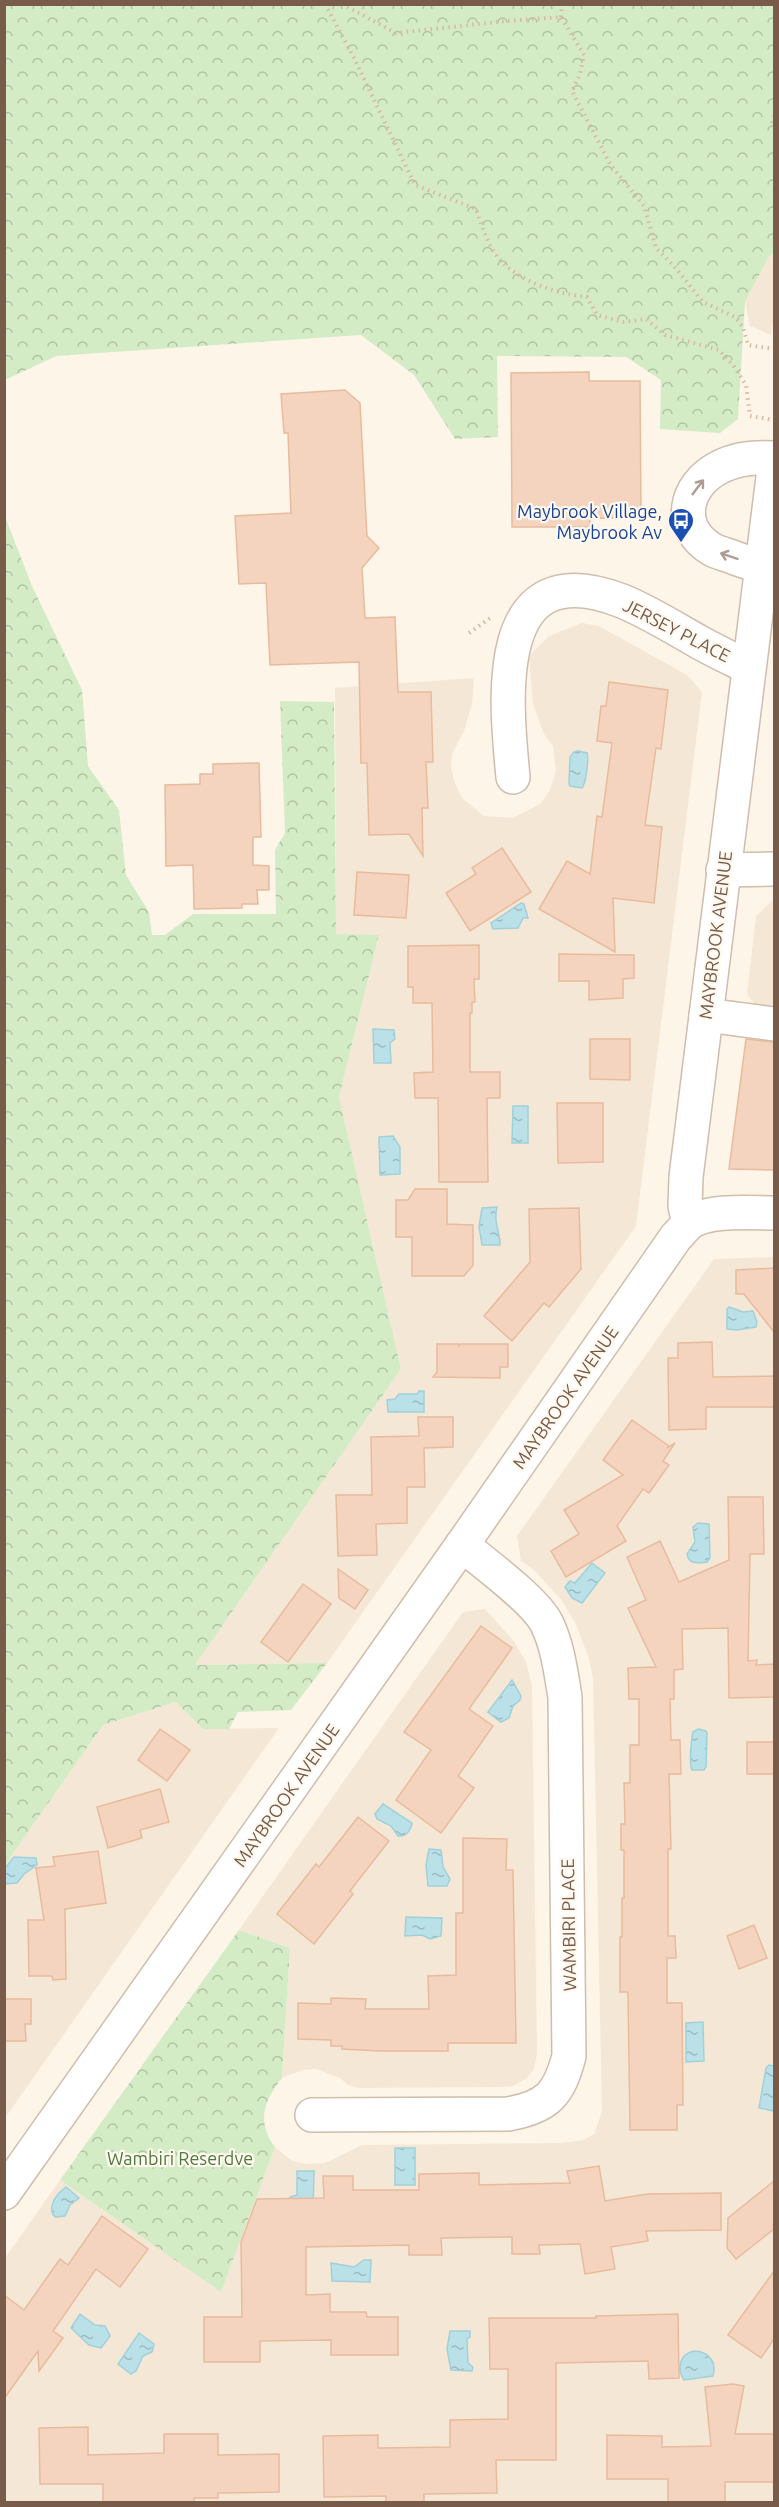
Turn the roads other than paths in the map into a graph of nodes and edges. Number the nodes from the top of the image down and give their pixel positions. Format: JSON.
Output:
{"nodes":[{"id":1,"x":774,"y":458,"type":"edge"},
{"id":2,"x":774,"y":469,"type":"edge"},
{"id":3,"x":768,"y":567,"type":"edge"},
{"id":4,"x":748,"y":667,"type":"junction"},
{"id":5,"x":513,"y":777,"type":"dead end"},
{"id":6,"x":774,"y":869,"type":"edge"},
{"id":7,"x":723,"y":870,"type":"junction"},
{"id":8,"x":706,"y":1015,"type":"junction"},
{"id":9,"x":774,"y":1024,"type":"edge"},
{"id":10,"x":774,"y":1213,"type":"edge"},
{"id":11,"x":689,"y":1223,"type":"junction"},
{"id":12,"x":462,"y":1545,"type":"junction"},
{"id":13,"x":312,"y":2115,"type":"dead end"},
{"id":14,"x":4,"y":2193,"type":"edge"}],
"edges":[{"from":3,"to":1,"type":"street","one_way":true},
{"from":2,"to":3,"type":"street","name":"MAYBROOK AVENUE"},
{"from":3,"to":4,"type":"street","name":"MAYBROOK AVENUE"},
{"from":4,"to":5,"type":"street","name":"JERSEY PLACE"},
{"from":4,"to":7,"type":"street","name":"MAYBROOK AVENUE"},
{"from":6,"to":7,"type":"street"},
{"from":7,"to":8,"type":"street","name":"MAYBROOK AVENUE"},
{"from":8,"to":9,"type":"street"},
{"from":8,"to":11,"type":"street","name":"MAYBROOK AVENUE"},
{"from":10,"to":11,"type":"street"},
{"from":11,"to":12,"type":"street","name":"MAYBROOK AVENUE"},
{"from":12,"to":13,"type":"street","name":"WAMBIRI PLACE"},
{"from":12,"to":14,"type":"street","name":"MAYBROOK AVENUE"}]}
